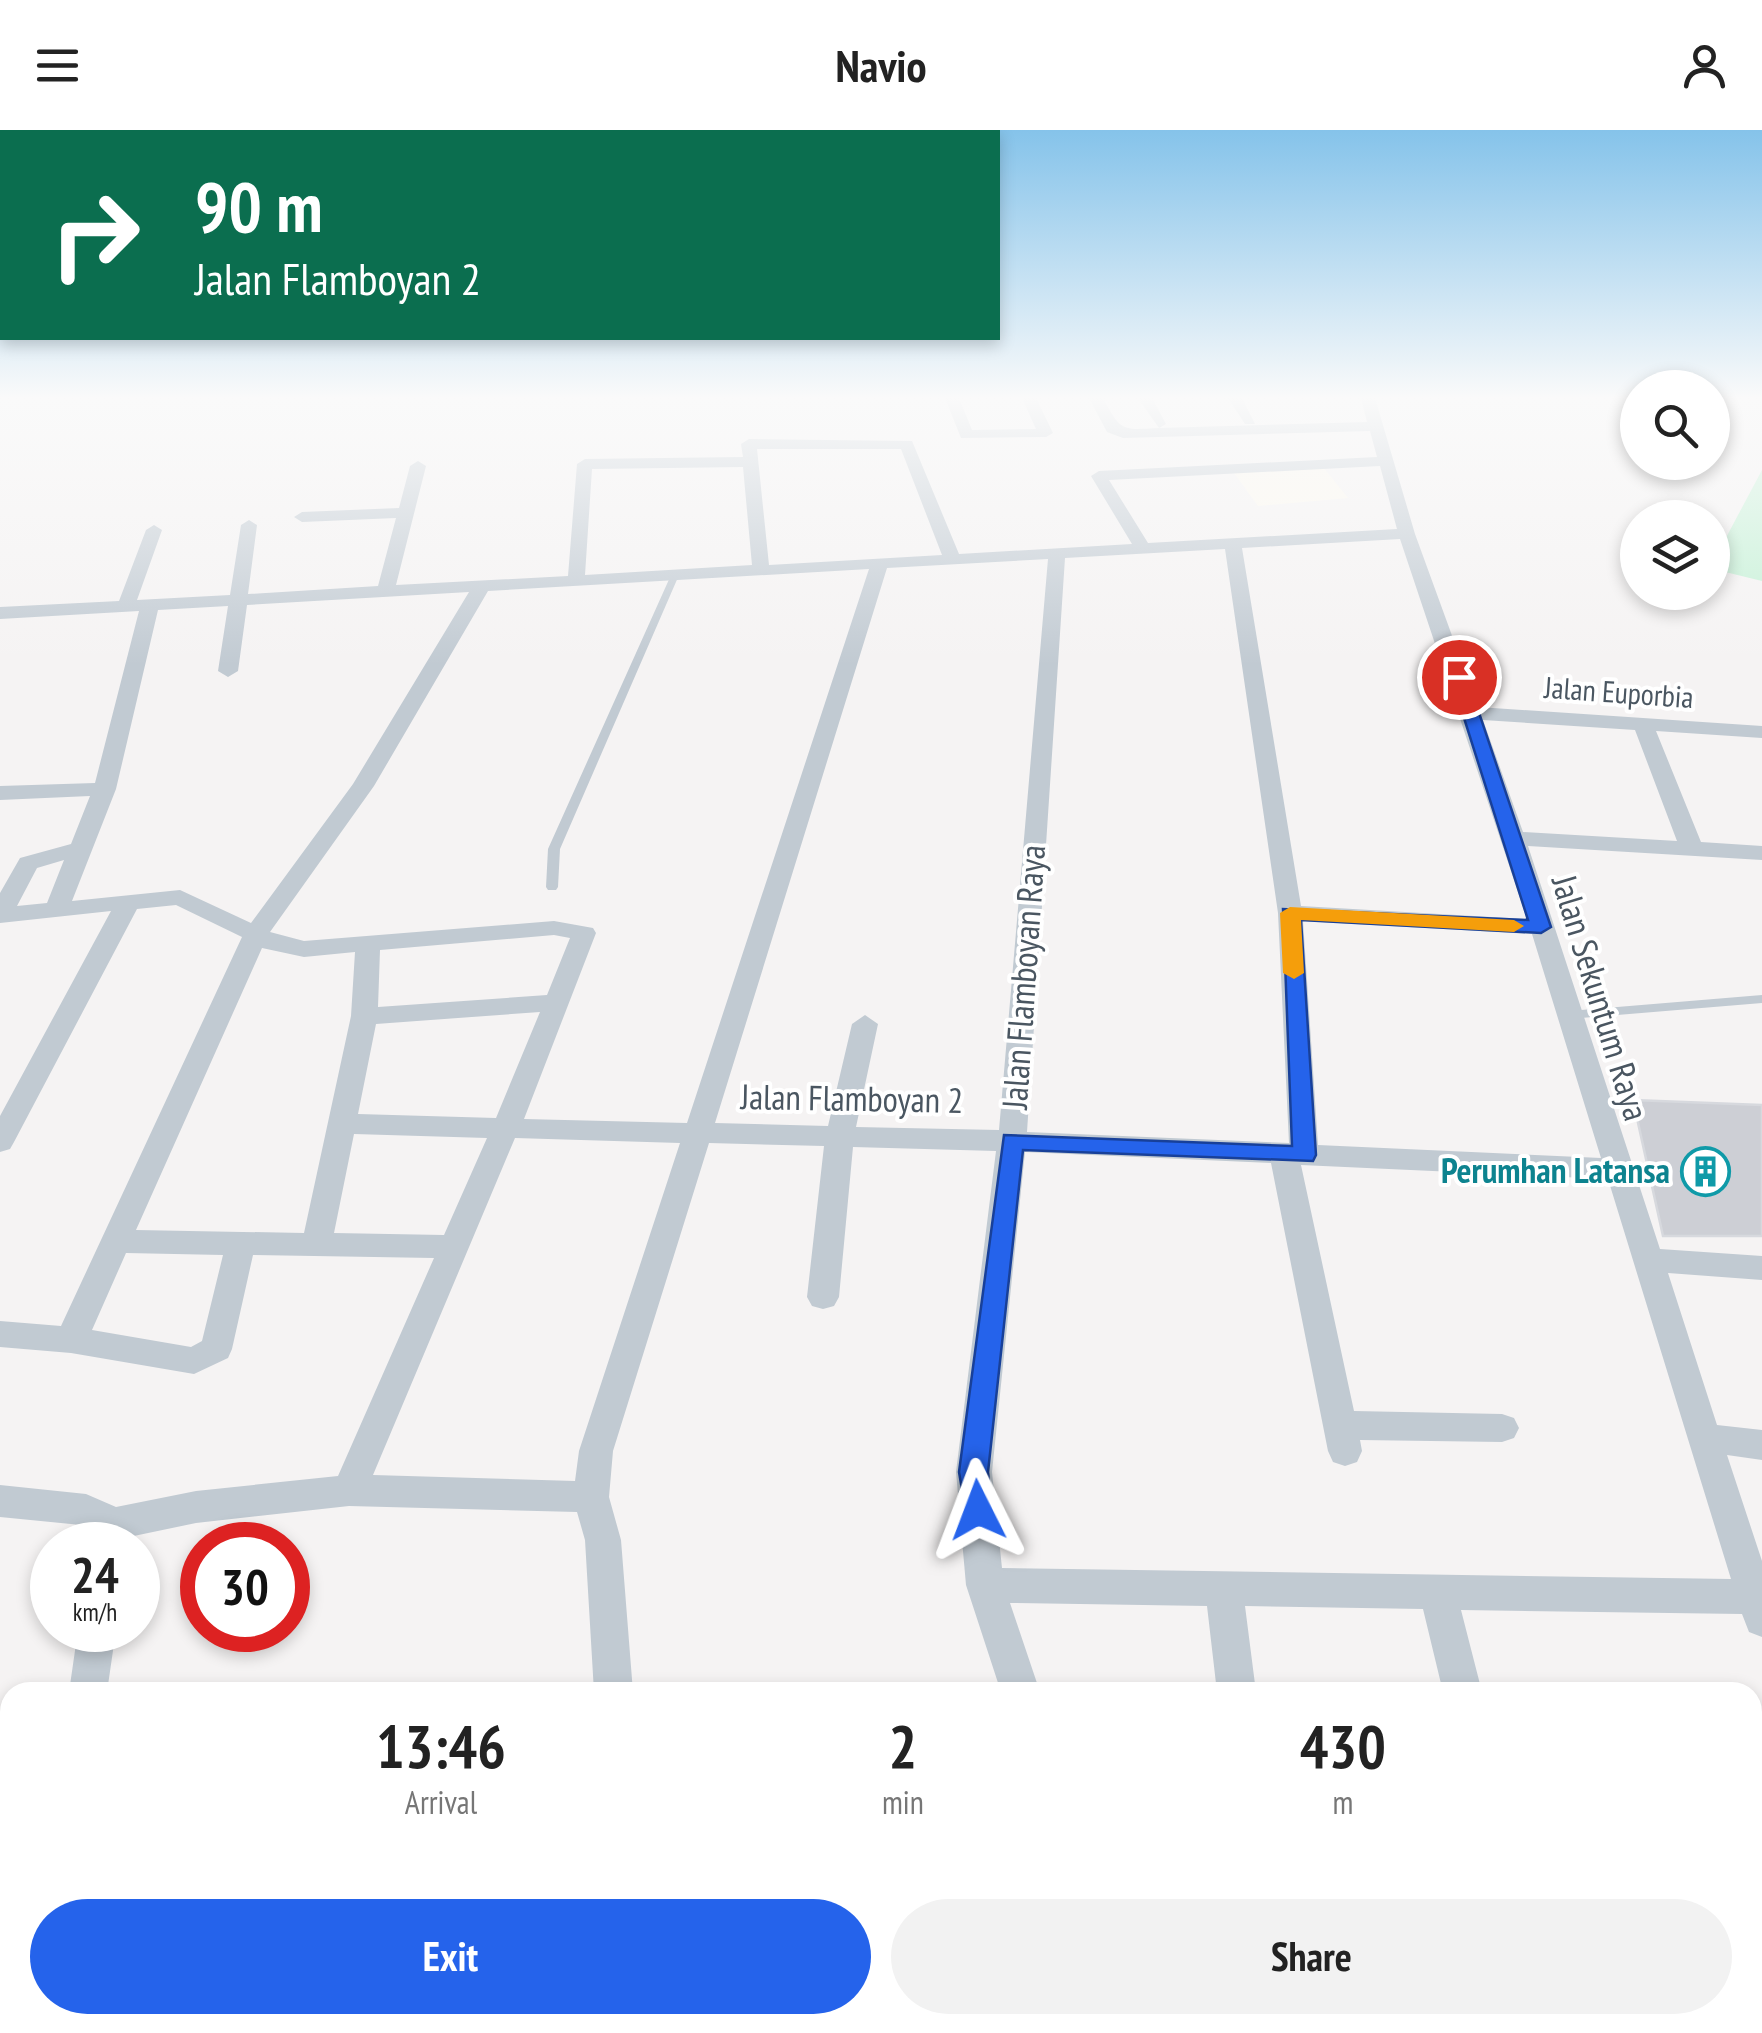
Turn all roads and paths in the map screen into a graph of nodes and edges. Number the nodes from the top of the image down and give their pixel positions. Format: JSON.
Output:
{"nodes":[{"id":1,"x":411,"y":487,"type":"edge"},
{"id":2,"x":582,"y":487,"type":"edge"},
{"id":3,"x":751,"y":487,"type":"edge"},
{"id":4,"x":926,"y":487,"type":"edge"},
{"id":5,"x":1106,"y":487,"type":"edge"},
{"id":6,"x":1394,"y":487,"type":"edge"},
{"id":7,"x":403,"y":513,"type":"junction"},
{"id":8,"x":302,"y":517,"type":"dead end"},
{"id":9,"x":249,"y":525,"type":"dead end"},
{"id":10,"x":154,"y":530,"type":"dead end"},
{"id":11,"x":1407,"y":534,"type":"junction"},
{"id":12,"x":1232,"y":544,"type":"junction"},
{"id":13,"x":1143,"y":549,"type":"junction"},
{"id":14,"x":1056,"y":554,"type":"junction"},
{"id":15,"x":953,"y":560,"type":"junction"},
{"id":16,"x":880,"y":564,"type":"junction"},
{"id":17,"x":761,"y":568,"type":"junction"},
{"id":18,"x":675,"y":575,"type":"junction"},
{"id":19,"x":576,"y":581,"type":"junction"},
{"id":20,"x":482,"y":586,"type":"junction"},
{"id":21,"x":385,"y":592,"type":"junction"},
{"id":22,"x":236,"y":599,"type":"junction"},
{"id":23,"x":150,"y":605,"type":"junction"},
{"id":24,"x":126,"y":606,"type":"junction"},
{"id":25,"x":0,"y":613,"type":"edge"},
{"id":26,"x":228,"y":671,"type":"dead end"},
{"id":27,"x":1472,"y":713,"type":"junction"},
{"id":28,"x":1643,"y":724,"type":"junction"},
{"id":29,"x":1761,"y":734,"type":"edge"},
{"id":30,"x":104,"y":788,"type":"junction"},
{"id":31,"x":0,"y":793,"type":"edge"},
{"id":32,"x":1514,"y":838,"type":"junction"},
{"id":33,"x":82,"y":848,"type":"junction"},
{"id":34,"x":1692,"y":849,"type":"junction"},
{"id":35,"x":1762,"y":854,"type":"edge"},
{"id":36,"x":552,"y":888,"type":"dead end"},
{"id":37,"x":129,"y":900,"type":"junction"},
{"id":38,"x":56,"y":908,"type":"junction"},
{"id":39,"x":1290,"y":913,"type":"junction"},
{"id":40,"x":0,"y":915,"type":"edge"},
{"id":41,"x":1541,"y":927,"type":"junction"},
{"id":42,"x":255,"y":935,"type":"junction"},
{"id":43,"x":368,"y":944,"type":"junction"},
{"id":44,"x":1762,"y":999,"type":"edge"},
{"id":45,"x":559,"y":1002,"type":"junction"},
{"id":46,"x":1569,"y":1015,"type":"junction"},
{"id":47,"x":364,"y":1016,"type":"junction"},
{"id":48,"x":865,"y":1024,"type":"dead end"},
{"id":49,"x":342,"y":1124,"type":"junction"},
{"id":50,"x":504,"y":1129,"type":"junction"},
{"id":51,"x":700,"y":1134,"type":"junction"},
{"id":52,"x":840,"y":1136,"type":"junction"},
{"id":53,"x":1012,"y":1141,"type":"junction"},
{"id":54,"x":0,"y":1142,"type":"edge"},
{"id":55,"x":1294,"y":1154,"type":"junction"},
{"id":56,"x":1618,"y":1170,"type":"junction"},
{"id":57,"x":115,"y":1241,"type":"junction"},
{"id":58,"x":241,"y":1242,"type":"junction"},
{"id":59,"x":317,"y":1244,"type":"junction"},
{"id":60,"x":451,"y":1247,"type":"junction"},
{"id":61,"x":1647,"y":1260,"type":"junction"},
{"id":62,"x":1762,"y":1268,"type":"edge"},
{"id":63,"x":823,"y":1298,"type":"dead end"},
{"id":64,"x":0,"y":1334,"type":"edge"},
{"id":65,"x":70,"y":1340,"type":"junction"},
{"id":66,"x":1502,"y":1428,"type":"dead end"},
{"id":67,"x":1705,"y":1438,"type":"junction"},
{"id":68,"x":1762,"y":1445,"type":"edge"},
{"id":69,"x":349,"y":1490,"type":"junction"},
{"id":70,"x":591,"y":1497,"type":"junction"},
{"id":71,"x":0,"y":1501,"type":"edge"},
{"id":72,"x":98,"y":1522,"type":"edge"},
{"id":73,"x":149,"y":1522,"type":"edge"},
{"id":74,"x":1752,"y":1553,"type":"edge"},
{"id":75,"x":985,"y":1585,"type":"junction"},
{"id":76,"x":1224,"y":1589,"type":"junction"},
{"id":77,"x":1438,"y":1592,"type":"junction"},
{"id":78,"x":1758,"y":1608,"type":"edge"},
{"id":79,"x":94,"y":1652,"type":"edge"},
{"id":80,"x":89,"y":1682,"type":"edge"},
{"id":81,"x":613,"y":1682,"type":"edge"},
{"id":82,"x":1017,"y":1682,"type":"edge"},
{"id":83,"x":1235,"y":1682,"type":"edge"},
{"id":84,"x":1460,"y":1682,"type":"edge"}],
"edges":[{"from":1,"to":7,"type":"street"},
{"from":2,"to":19,"type":"street"},
{"from":3,"to":17,"type":"street"},
{"from":4,"to":15,"type":"street"},
{"from":5,"to":13,"type":"street"},
{"from":6,"to":11,"type":"street","name":"Jalan Sekuntum Raya"},
{"from":7,"to":8,"type":"street"},
{"from":7,"to":21,"type":"street"},
{"from":9,"to":22,"type":"street"},
{"from":10,"to":24,"type":"street"},
{"from":11,"to":12,"type":"street"},
{"from":11,"to":27,"type":"street","name":"Jalan Sekuntum Raya"},
{"from":12,"to":13,"type":"street"},
{"from":12,"to":39,"type":"street"},
{"from":13,"to":14,"type":"street"},
{"from":14,"to":15,"type":"street"},
{"from":14,"to":53,"type":"street","name":"Jalan Flamboyan Raya"},
{"from":15,"to":16,"type":"street"},
{"from":16,"to":17,"type":"street"},
{"from":16,"to":51,"type":"street"},
{"from":17,"to":18,"type":"street"},
{"from":18,"to":19,"type":"street"},
{"from":18,"to":36,"type":"lane"},
{"from":19,"to":20,"type":"street"},
{"from":20,"to":21,"type":"street"},
{"from":20,"to":42,"type":"street"},
{"from":21,"to":22,"type":"street"},
{"from":22,"to":23,"type":"street"},
{"from":22,"to":26,"type":"street"},
{"from":23,"to":24,"type":"street"},
{"from":23,"to":30,"type":"street"},
{"from":24,"to":25,"type":"street"},
{"from":27,"to":28,"type":"street","name":"Jalan Euporbia"},
{"from":27,"to":32,"type":"street","name":"Jalan Sekuntum Raya"},
{"from":28,"to":29,"type":"street","name":"Jalan Euporbia"},
{"from":28,"to":34,"type":"street"},
{"from":30,"to":31,"type":"street"},
{"from":30,"to":33,"type":"street"},
{"from":32,"to":34,"type":"street"},
{"from":32,"to":41,"type":"street","name":"Jalan Sekuntum Raya"},
{"from":33,"to":38,"type":"street"},
{"from":33,"to":40,"type":"street"},
{"from":34,"to":35,"type":"street"},
{"from":37,"to":38,"type":"street"},
{"from":37,"to":42,"type":"street"},
{"from":37,"to":54,"type":"street"},
{"from":38,"to":40,"type":"street"},
{"from":39,"to":41,"type":"street"},
{"from":39,"to":55,"type":"street"},
{"from":41,"to":46,"type":"street","name":"Jalan Sekuntum Raya"},
{"from":42,"to":43,"type":"street"},
{"from":42,"to":57,"type":"street"},
{"from":43,"to":45,"type":"street"},
{"from":43,"to":47,"type":"street"},
{"from":44,"to":46,"type":"lane"},
{"from":45,"to":47,"type":"street"},
{"from":45,"to":50,"type":"street"},
{"from":46,"to":56,"type":"street","name":"Jalan Sekuntum Raya"},
{"from":47,"to":49,"type":"street"},
{"from":48,"to":52,"type":"street"},
{"from":49,"to":50,"type":"street","name":"Jalan Flamboyan 2"},
{"from":49,"to":59,"type":"street"},
{"from":50,"to":51,"type":"street","name":"Jalan Flamboyan 2"},
{"from":50,"to":60,"type":"street"},
{"from":51,"to":52,"type":"street","name":"Jalan Flamboyan 2"},
{"from":51,"to":70,"type":"street"},
{"from":52,"to":53,"type":"street","name":"Jalan Flamboyan 2"},
{"from":52,"to":63,"type":"street"},
{"from":53,"to":55,"type":"street","name":"Jalan Flamboyan 2"},
{"from":53,"to":75,"type":"street","name":"Jalan Flamboyan Raya"},
{"from":55,"to":56,"type":"street","name":"Jalan Flamboyan 2"},
{"from":55,"to":66,"type":"street"},
{"from":56,"to":61,"type":"street","name":"Jalan Sekuntum Raya"},
{"from":57,"to":58,"type":"street"},
{"from":57,"to":65,"type":"street"},
{"from":58,"to":59,"type":"street"},
{"from":58,"to":65,"type":"street"},
{"from":59,"to":60,"type":"street"},
{"from":60,"to":69,"type":"street"},
{"from":61,"to":62,"type":"street"},
{"from":61,"to":67,"type":"street","name":"Jalan Sekuntum Raya"},
{"from":64,"to":65,"type":"street"},
{"from":67,"to":68,"type":"street"},
{"from":67,"to":74,"type":"street","name":"Jalan Sekuntum Raya"},
{"from":69,"to":70,"type":"street"},
{"from":69,"to":73,"type":"street"},
{"from":70,"to":81,"type":"street"},
{"from":71,"to":72,"type":"street"},
{"from":74,"to":78,"type":"street","name":"Jalan Sekuntum Raya"},
{"from":75,"to":76,"type":"street"},
{"from":75,"to":82,"type":"street","name":"Jalan Flamboyan Raya"},
{"from":76,"to":77,"type":"street"},
{"from":76,"to":83,"type":"street"},
{"from":77,"to":78,"type":"street"},
{"from":77,"to":84,"type":"street"},
{"from":79,"to":80,"type":"street"}]}
